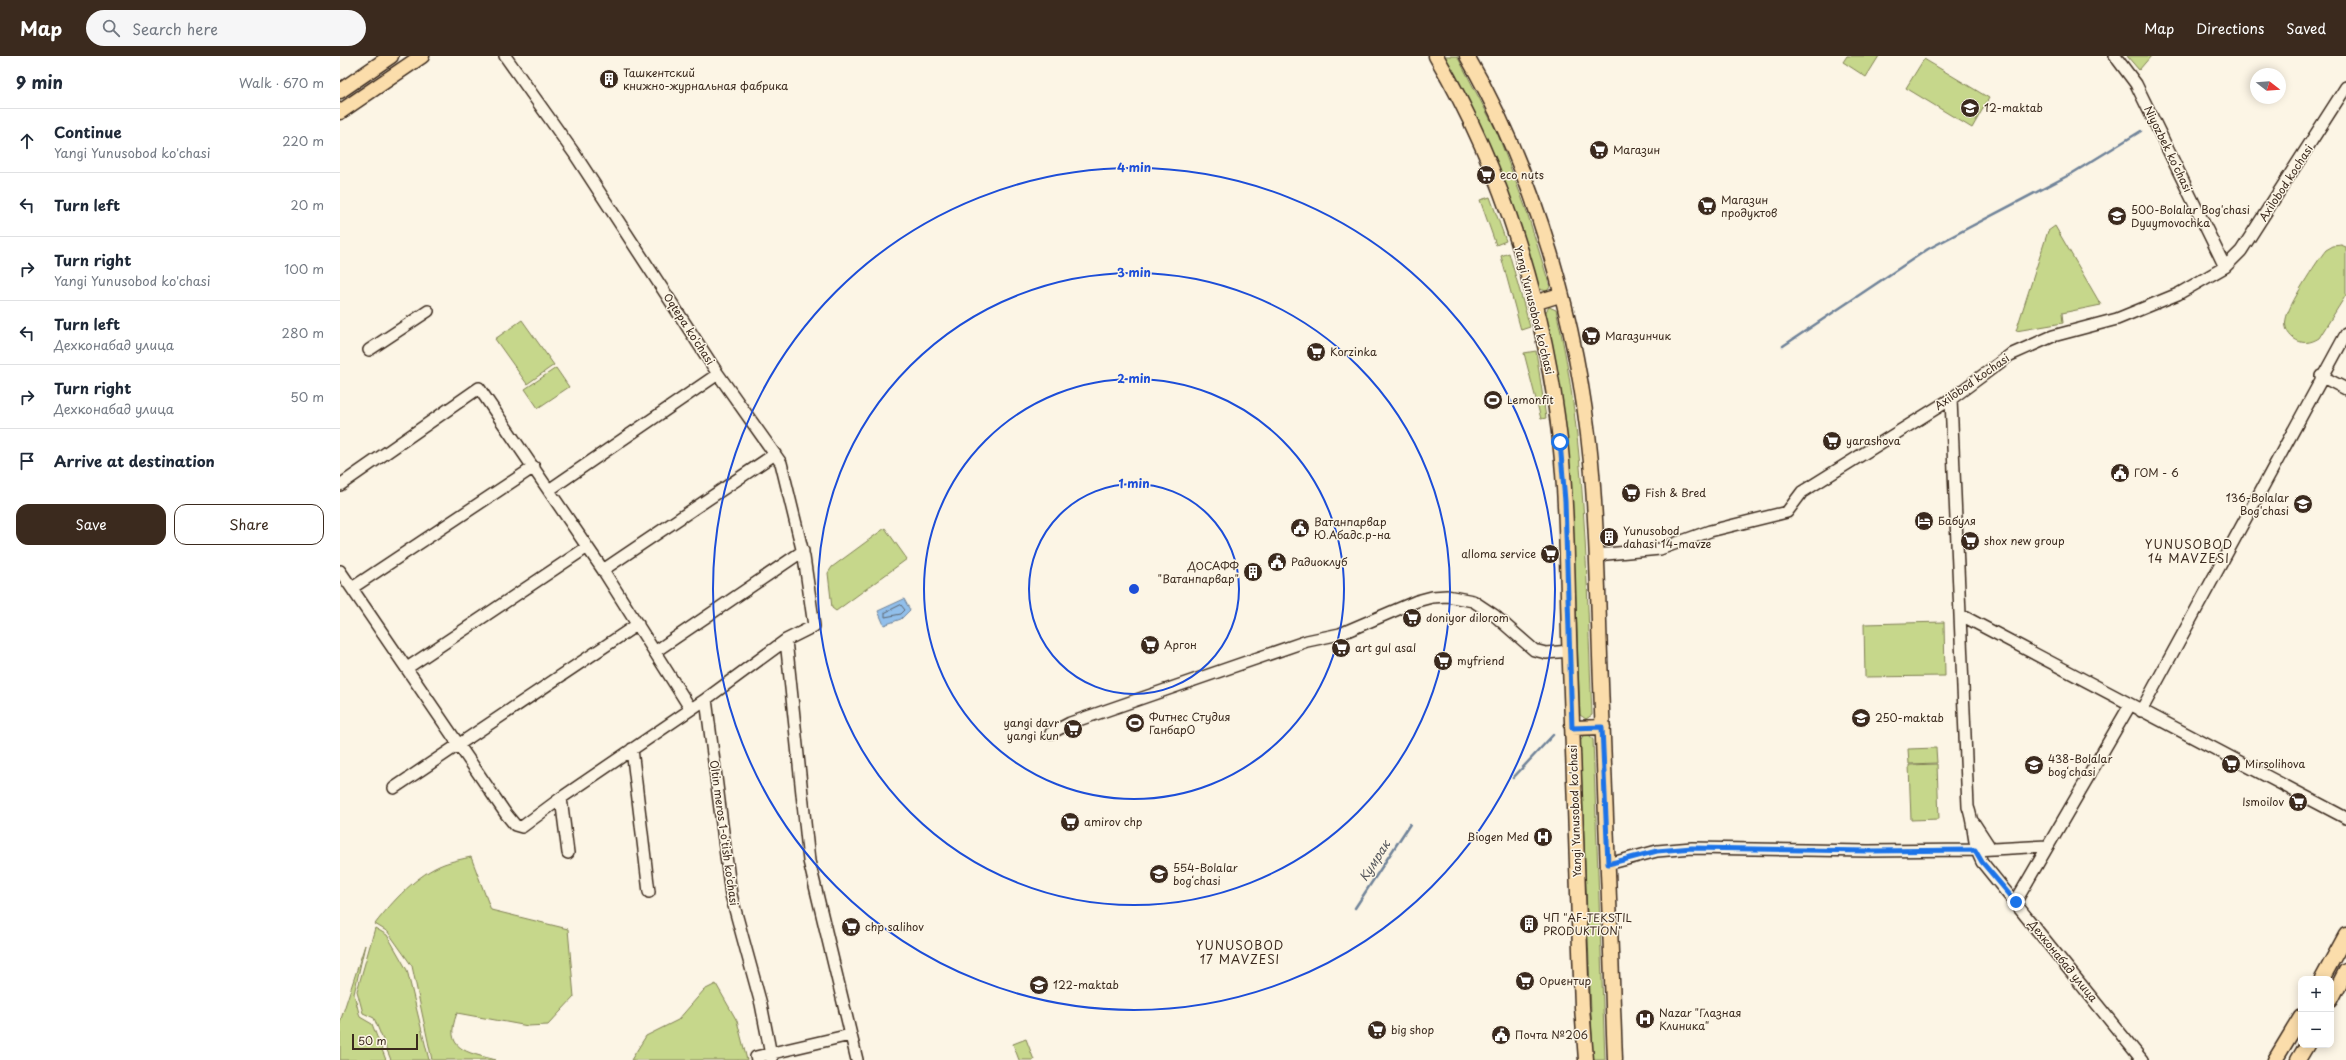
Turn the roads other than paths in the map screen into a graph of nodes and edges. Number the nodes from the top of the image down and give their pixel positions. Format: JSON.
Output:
{"nodes":[{"id":1,"x":391,"y":56,"type":"edge"},
{"id":2,"x":422,"y":56,"type":"edge"},
{"id":3,"x":505,"y":56,"type":"edge"},
{"id":4,"x":1436,"y":56,"type":"edge"},
{"id":5,"x":1467,"y":56,"type":"edge"},
{"id":6,"x":2115,"y":56,"type":"edge"},
{"id":7,"x":2346,"y":87,"type":"edge"},
{"id":8,"x":340,"y":91,"type":"edge"},
{"id":9,"x":340,"y":112,"type":"edge"},
{"id":10,"x":2225,"y":267,"type":"junction"},
{"id":11,"x":1560,"y":295,"type":"junction"},
{"id":12,"x":1534,"y":303,"type":"junction"},
{"id":13,"x":428,"y":311,"type":"dead end"},
{"id":14,"x":2346,"y":334,"type":"edge"},
{"id":15,"x":369,"y":350,"type":"dead end"},
{"id":16,"x":718,"y":374,"type":"junction"},
{"id":17,"x":2321,"y":376,"type":"junction"},
{"id":18,"x":2346,"y":389,"type":"edge"},
{"id":19,"x":1951,"y":399,"type":"junction"},
{"id":20,"x":775,"y":454,"type":"junction"},
{"id":21,"x":534,"y":467,"type":"junction"},
{"id":22,"x":340,"y":485,"type":"edge"},
{"id":23,"x":549,"y":490,"type":"junction"},
{"id":24,"x":586,"y":548,"type":"junction"},
{"id":25,"x":803,"y":551,"type":"junction"},
{"id":26,"x":1596,"y":555,"type":"junction"},
{"id":27,"x":603,"y":570,"type":"junction"},
{"id":28,"x":340,"y":571,"type":"edge"},
{"id":29,"x":352,"y":588,"type":"junction"},
{"id":30,"x":1961,"y":615,"type":"junction"},
{"id":31,"x":638,"y":624,"type":"junction"},
{"id":32,"x":786,"y":640,"type":"junction"},
{"id":33,"x":656,"y":651,"type":"junction"},
{"id":34,"x":1570,"y":651,"type":"junction"},
{"id":35,"x":407,"y":668,"type":"junction"},
{"id":36,"x":706,"y":699,"type":"junction"},
{"id":37,"x":2130,"y":705,"type":"junction"},
{"id":38,"x":690,"y":708,"type":"junction"},
{"id":39,"x":2141,"y":711,"type":"junction"},
{"id":40,"x":1602,"y":727,"type":"junction"},
{"id":41,"x":1572,"y":728,"type":"junction"},
{"id":42,"x":1051,"y":734,"type":"dead end"},
{"id":43,"x":460,"y":746,"type":"junction"},
{"id":44,"x":632,"y":749,"type":"junction"},
{"id":45,"x":394,"y":788,"type":"dead end"},
{"id":46,"x":561,"y":798,"type":"junction"},
{"id":47,"x":2346,"y":818,"type":"edge"},
{"id":48,"x":1973,"y":821,"type":"junction"},
{"id":49,"x":2047,"y":846,"type":"junction"},
{"id":50,"x":1992,"y":849,"type":"junction"},
{"id":51,"x":1975,"y":850,"type":"junction"},
{"id":52,"x":568,"y":854,"type":"dead end"},
{"id":53,"x":1608,"y":864,"type":"junction"},
{"id":54,"x":648,"y":892,"type":"dead end"},
{"id":55,"x":2016,"y":902,"type":"junction"},
{"id":56,"x":2346,"y":935,"type":"edge"},
{"id":57,"x":2346,"y":971,"type":"edge"},
{"id":58,"x":2324,"y":976,"type":"edge"},
{"id":59,"x":2334,"y":994,"type":"edge"},
{"id":60,"x":2298,"y":1023,"type":"edge"},
{"id":61,"x":850,"y":1036,"type":"junction"},
{"id":62,"x":2305,"y":1048,"type":"edge"},
{"id":63,"x":756,"y":1057,"type":"dead end"},
{"id":64,"x":772,"y":1057,"type":"edge"},
{"id":65,"x":857,"y":1060,"type":"edge"},
{"id":66,"x":1586,"y":1060,"type":"edge"},
{"id":67,"x":1615,"y":1060,"type":"edge"},
{"id":68,"x":2142,"y":1060,"type":"edge"},
{"id":69,"x":2275,"y":1060,"type":"edge"},
{"id":70,"x":2298,"y":1060,"type":"edge"}],
"edges":[{"from":1,"to":8,"type":"main road"},
{"from":2,"to":9,"type":"main road"},
{"from":3,"to":16,"type":"street","name":"Oqtepa ko'chasi"},
{"from":4,"to":12,"type":"main road","name":"Yangi Yunusobod ko'chasi"},
{"from":5,"to":11,"type":"main road"},
{"from":6,"to":10,"type":"street","name":"Niyozbek koʻchasi"},
{"from":7,"to":10,"type":"street","name":"Axilobod kochasi"},
{"from":10,"to":19,"type":"street","name":"Axilobod kochasi"},
{"from":11,"to":12,"type":"main road"},
{"from":11,"to":26,"type":"main road"},
{"from":12,"to":34,"type":"main road","name":"Yangi Yunusobod ko'chasi"},
{"from":13,"to":15,"type":"street"},
{"from":14,"to":17,"type":"street"},
{"from":16,"to":20,"type":"street","name":"Oqtepa ko'chasi"},
{"from":16,"to":23,"type":"street"},
{"from":17,"to":18,"type":"street"},
{"from":17,"to":39,"type":"street"},
{"from":19,"to":26,"type":"street","name":"Axilobod kochasi"},
{"from":19,"to":30,"type":"street"},
{"from":20,"to":25,"type":"street","name":"Oqtepa ko'chasi"},
{"from":20,"to":27,"type":"street"},
{"from":21,"to":22,"type":"street"},
{"from":21,"to":23,"type":"street"},
{"from":21,"to":29,"type":"street"},
{"from":23,"to":24,"type":"street"},
{"from":24,"to":27,"type":"street"},
{"from":24,"to":35,"type":"street"},
{"from":25,"to":32,"type":"street","name":"Oqtepa ko'chasi"},
{"from":25,"to":33,"type":"street"},
{"from":26,"to":40,"type":"main road"},
{"from":27,"to":31,"type":"street"},
{"from":28,"to":29,"type":"street"},
{"from":29,"to":35,"type":"street"},
{"from":30,"to":37,"type":"street"},
{"from":30,"to":48,"type":"street"},
{"from":31,"to":33,"type":"street"},
{"from":31,"to":43,"type":"street"},
{"from":32,"to":36,"type":"street"},
{"from":32,"to":61,"type":"street"},
{"from":33,"to":38,"type":"street"},
{"from":34,"to":41,"type":"main road","name":"Yangi Yunusobod ko'chasi"},
{"from":34,"to":42,"type":"street"},
{"from":35,"to":43,"type":"street"},
{"from":36,"to":38,"type":"street"},
{"from":36,"to":64,"type":"street","name":"Oltin meros 1-o'tish ko'chasi"},
{"from":37,"to":39,"type":"street"},
{"from":37,"to":49,"type":"street"},
{"from":38,"to":44,"type":"street"},
{"from":39,"to":47,"type":"street"},
{"from":40,"to":41,"type":"main road"},
{"from":40,"to":53,"type":"main road"},
{"from":41,"to":66,"type":"main road","name":"Yangi Yunusobod ko'chasi"},
{"from":43,"to":45,"type":"street"},
{"from":43,"to":46,"type":"street"},
{"from":44,"to":46,"type":"street"},
{"from":44,"to":54,"type":"street"},
{"from":46,"to":52,"type":"street"},
{"from":48,"to":50,"type":"street"},
{"from":48,"to":51,"type":"street"},
{"from":49,"to":50,"type":"street"},
{"from":49,"to":55,"type":"street"},
{"from":50,"to":51,"type":"street"},
{"from":51,"to":53,"type":"street"},
{"from":51,"to":55,"type":"street","name":"Дехконабад улица"},
{"from":53,"to":67,"type":"main road"},
{"from":55,"to":68,"type":"street","name":"Дехконабад улица"},
{"from":56,"to":58,"type":"main road"},
{"from":57,"to":59,"type":"main road"},
{"from":60,"to":69,"type":"main road"},
{"from":61,"to":64,"type":"street"},
{"from":61,"to":65,"type":"street"},
{"from":62,"to":70,"type":"main road"},
{"from":63,"to":64,"type":"street"}]}
